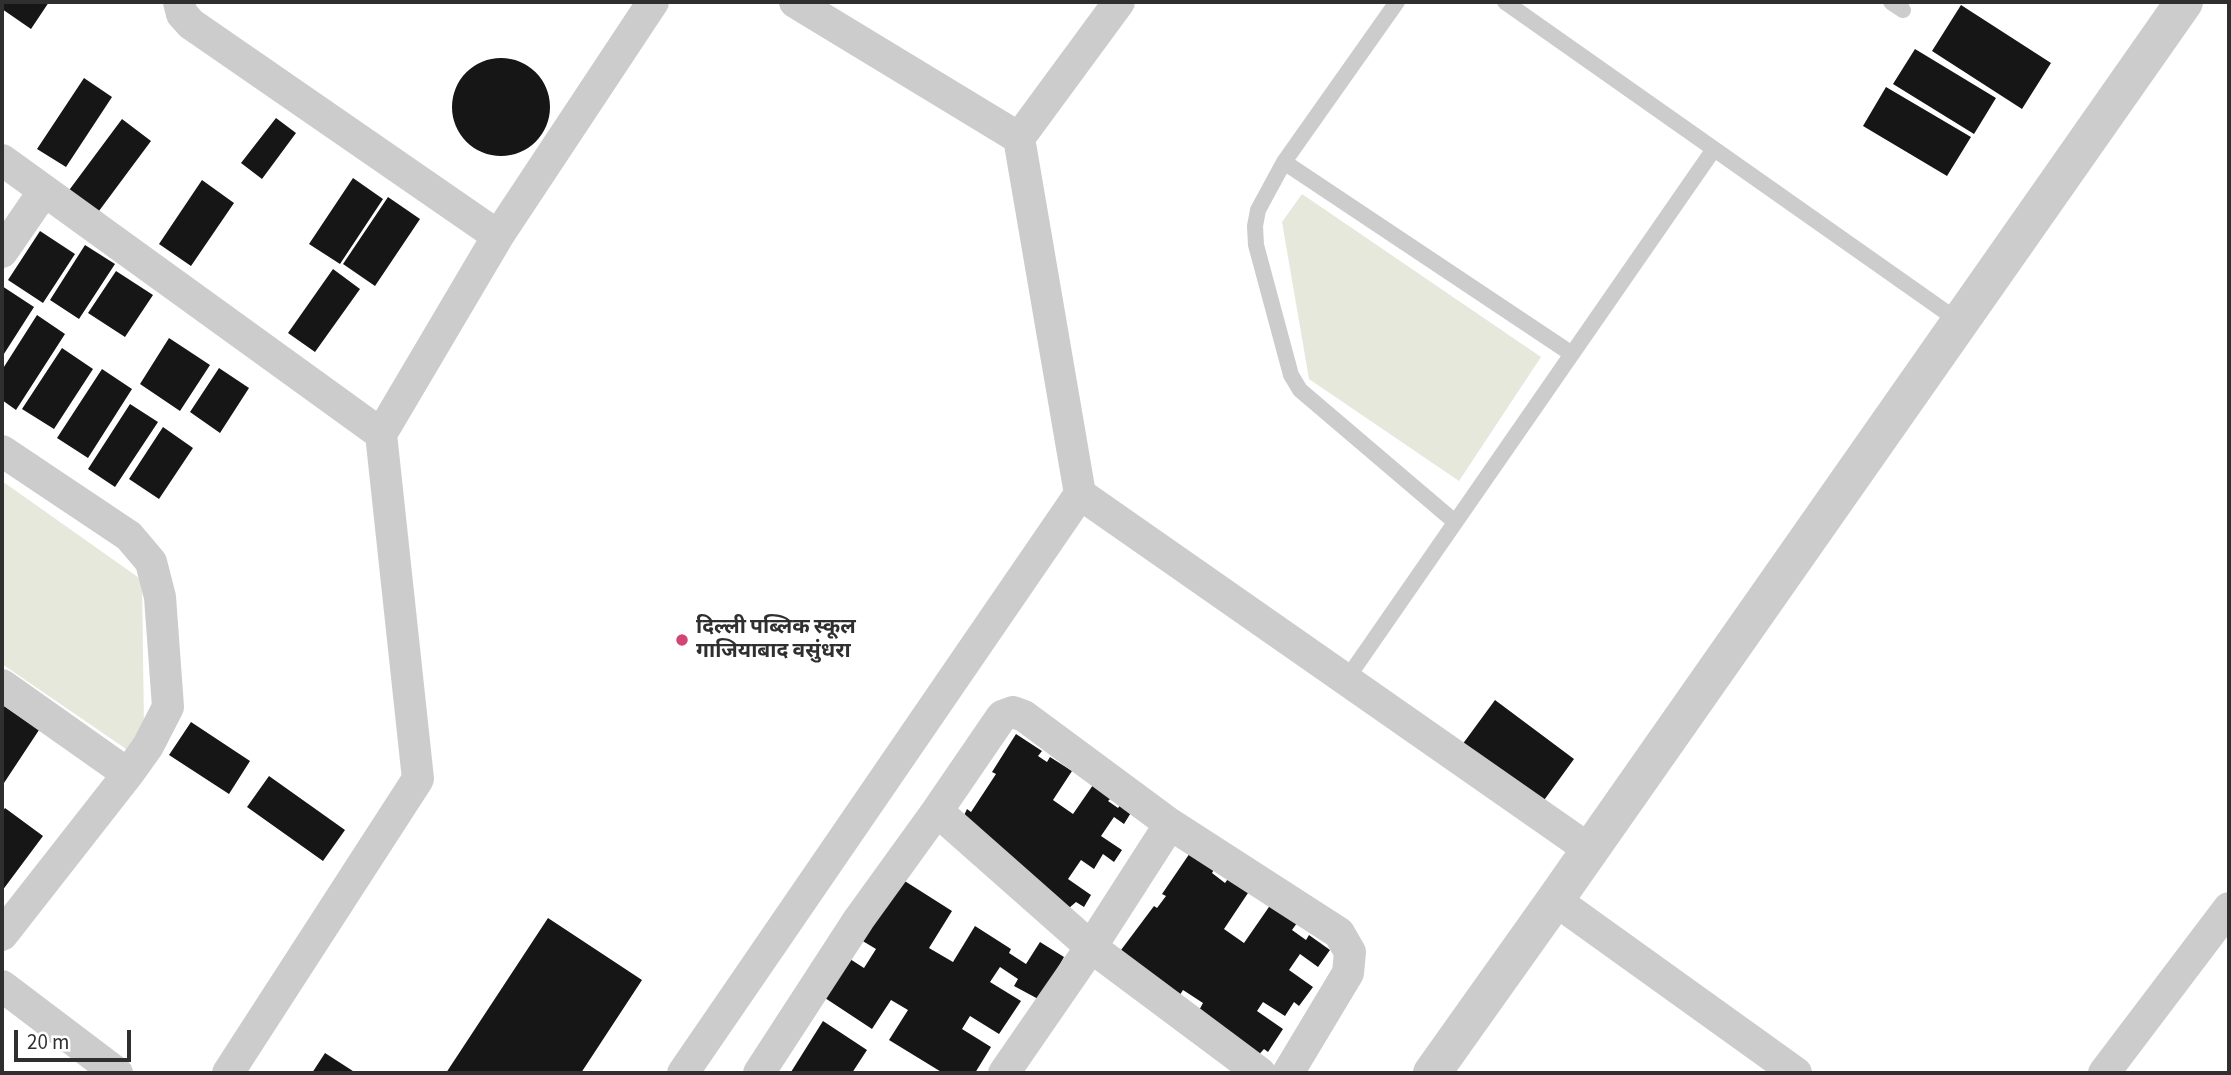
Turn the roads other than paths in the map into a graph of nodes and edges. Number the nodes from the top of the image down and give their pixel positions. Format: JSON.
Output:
{"nodes":[{"id":1,"x":179,"y":2,"type":"edge"},
{"id":2,"x":653,"y":2,"type":"edge"},
{"id":3,"x":795,"y":2,"type":"edge"},
{"id":4,"x":1119,"y":2,"type":"edge"},
{"id":5,"x":1397,"y":2,"type":"edge"},
{"id":6,"x":2184,"y":2,"type":"edge"},
{"id":7,"x":1514,"y":4,"type":"edge"},
{"id":8,"x":1019,"y":138,"type":"junction"},
{"id":9,"x":1714,"y":149,"type":"junction"},
{"id":10,"x":2,"y":160,"type":"edge"},
{"id":11,"x":1284,"y":162,"type":"junction"},
{"id":12,"x":44,"y":191,"type":"junction"},
{"id":13,"x":498,"y":236,"type":"junction"},
{"id":14,"x":2,"y":252,"type":"edge"},
{"id":15,"x":1960,"y":322,"type":"junction"},
{"id":16,"x":1572,"y":354,"type":"junction"},
{"id":17,"x":381,"y":434,"type":"junction"},
{"id":18,"x":2,"y":451,"type":"edge"},
{"id":19,"x":1080,"y":494,"type":"junction"},
{"id":20,"x":1455,"y":522,"type":"junction"},
{"id":21,"x":1346,"y":680,"type":"junction"},
{"id":22,"x":2,"y":685,"type":"edge"},
{"id":23,"x":128,"y":774,"type":"junction"},
{"id":24,"x":937,"y":811,"type":"junction"},
{"id":25,"x":1170,"y":824,"type":"junction"},
{"id":26,"x":1590,"y":850,"type":"junction"},
{"id":27,"x":1555,"y":900,"type":"junction"},
{"id":28,"x":2229,"y":908,"type":"edge"},
{"id":29,"x":2,"y":935,"type":"edge"},
{"id":30,"x":1091,"y":947,"type":"junction"},
{"id":31,"x":2,"y":986,"type":"edge"},
{"id":32,"x":117,"y":1073,"type":"edge"},
{"id":33,"x":228,"y":1073,"type":"edge"},
{"id":34,"x":682,"y":1073,"type":"edge"},
{"id":35,"x":759,"y":1073,"type":"edge"},
{"id":36,"x":1004,"y":1073,"type":"edge"},
{"id":37,"x":1260,"y":1073,"type":"edge"},
{"id":38,"x":1288,"y":1073,"type":"edge"},
{"id":39,"x":1432,"y":1073,"type":"edge"},
{"id":40,"x":1796,"y":1073,"type":"edge"},
{"id":41,"x":2104,"y":1073,"type":"edge"}],
"edges":[{"from":1,"to":13,"type":"street"},
{"from":2,"to":13,"type":"street"},
{"from":3,"to":8,"type":"street"},
{"from":4,"to":8,"type":"street"},
{"from":5,"to":11,"type":"lane"},
{"from":6,"to":15,"type":"street"},
{"from":7,"to":9,"type":"lane"},
{"from":8,"to":19,"type":"street"},
{"from":9,"to":15,"type":"lane"},
{"from":9,"to":16,"type":"lane"},
{"from":10,"to":12,"type":"street"},
{"from":11,"to":16,"type":"lane"},
{"from":11,"to":20,"type":"lane"},
{"from":12,"to":14,"type":"street"},
{"from":12,"to":17,"type":"street"},
{"from":13,"to":17,"type":"street"},
{"from":15,"to":26,"type":"street"},
{"from":16,"to":20,"type":"lane"},
{"from":17,"to":33,"type":"street"},
{"from":18,"to":23,"type":"street"},
{"from":19,"to":21,"type":"street"},
{"from":19,"to":34,"type":"street"},
{"from":20,"to":21,"type":"lane"},
{"from":21,"to":26,"type":"street"},
{"from":22,"to":23,"type":"street"},
{"from":23,"to":29,"type":"street"},
{"from":24,"to":25,"type":"street"},
{"from":24,"to":30,"type":"street"},
{"from":24,"to":35,"type":"street"},
{"from":25,"to":30,"type":"street"},
{"from":25,"to":38,"type":"street"},
{"from":26,"to":27,"type":"street"},
{"from":27,"to":39,"type":"street"},
{"from":27,"to":40,"type":"street"},
{"from":28,"to":41,"type":"street"},
{"from":30,"to":36,"type":"street"},
{"from":30,"to":37,"type":"street"},
{"from":31,"to":32,"type":"street"}]}
